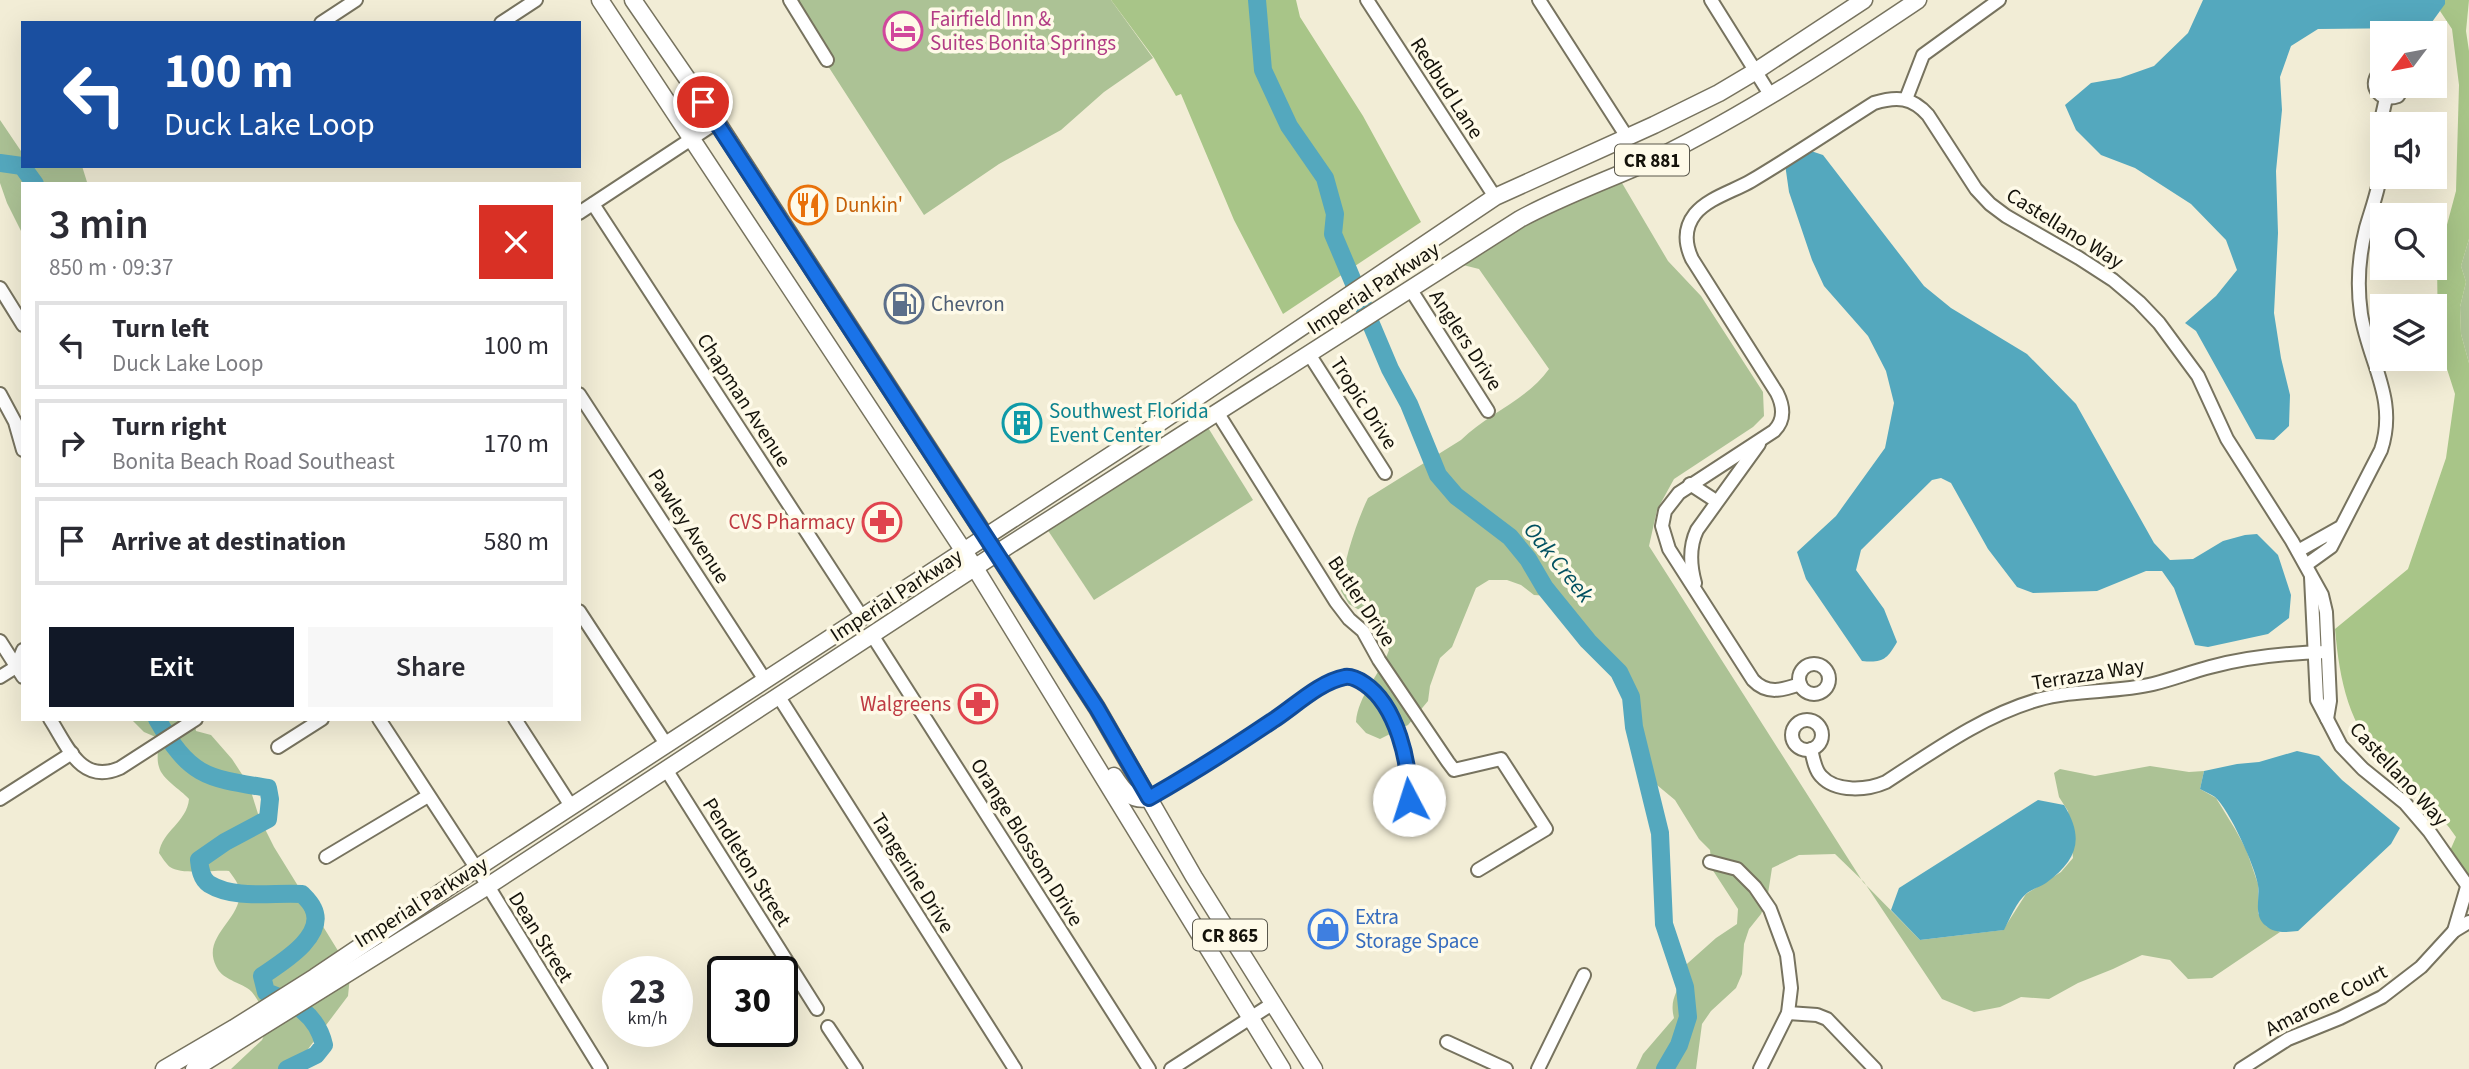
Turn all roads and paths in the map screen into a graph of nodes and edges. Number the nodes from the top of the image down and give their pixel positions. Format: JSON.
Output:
{"nodes":[{"id":1,"x":356,"y":0,"type":"edge"},
{"id":2,"x":536,"y":0,"type":"edge"},
{"id":3,"x":600,"y":0,"type":"edge"},
{"id":4,"x":633,"y":0,"type":"edge"},
{"id":5,"x":790,"y":0,"type":"edge"},
{"id":6,"x":1367,"y":0,"type":"edge"},
{"id":7,"x":1539,"y":0,"type":"edge"},
{"id":8,"x":1711,"y":0,"type":"edge"},
{"id":9,"x":1864,"y":0,"type":"edge"},
{"id":10,"x":1918,"y":0,"type":"edge"},
{"id":11,"x":1999,"y":0,"type":"edge"},
{"id":12,"x":324,"y":21,"type":"edge"},
{"id":13,"x":504,"y":21,"type":"edge"},
{"id":14,"x":827,"y":60,"type":"dead end"},
{"id":15,"x":1756,"y":71,"type":"junction"},
{"id":16,"x":1771,"y":96,"type":"junction"},
{"id":17,"x":2386,"y":98,"type":"edge"},
{"id":18,"x":1906,"y":99,"type":"junction"},
{"id":19,"x":2383,"y":112,"type":"edge"},
{"id":20,"x":717,"y":122,"type":"junction"},
{"id":21,"x":1627,"y":137,"type":"junction"},
{"id":22,"x":692,"y":140,"type":"junction"},
{"id":23,"x":2377,"y":189,"type":"edge"},
{"id":24,"x":1495,"y":197,"type":"junction"},
{"id":25,"x":593,"y":204,"type":"junction"},
{"id":26,"x":581,"y":212,"type":"edge"},
{"id":27,"x":0,"y":288,"type":"edge"},
{"id":28,"x":1411,"y":290,"type":"junction"},
{"id":29,"x":21,"y":322,"type":"edge"},
{"id":30,"x":1288,"y":335,"type":"junction"},
{"id":31,"x":1309,"y":354,"type":"junction"},
{"id":32,"x":1237,"y":370,"type":"junction"},
{"id":33,"x":0,"y":394,"type":"edge"},
{"id":34,"x":581,"y":397,"type":"edge"},
{"id":35,"x":1488,"y":411,"type":"dead end"},
{"id":36,"x":1217,"y":412,"type":"junction"},
{"id":37,"x":12,"y":417,"type":"edge"},
{"id":38,"x":1763,"y":438,"type":"junction"},
{"id":39,"x":21,"y":444,"type":"edge"},
{"id":40,"x":1385,"y":473,"type":"dead end"},
{"id":41,"x":1690,"y":484,"type":"junction"},
{"id":42,"x":1716,"y":501,"type":"junction"},
{"id":43,"x":2339,"y":528,"type":"junction"},
{"id":44,"x":986,"y":536,"type":"junction"},
{"id":45,"x":964,"y":551,"type":"junction"},
{"id":46,"x":2298,"y":551,"type":"junction"},
{"id":47,"x":997,"y":554,"type":"junction"},
{"id":48,"x":975,"y":568,"type":"junction"},
{"id":49,"x":2308,"y":569,"type":"junction"},
{"id":50,"x":1699,"y":595,"type":"junction"},
{"id":51,"x":581,"y":614,"type":"edge"},
{"id":52,"x":862,"y":617,"type":"junction"},
{"id":53,"x":872,"y":635,"type":"junction"},
{"id":54,"x":0,"y":641,"type":"edge"},
{"id":55,"x":2321,"y":653,"type":"junction"},
{"id":56,"x":20,"y":672,"type":"edge"},
{"id":57,"x":0,"y":677,"type":"edge"},
{"id":58,"x":765,"y":680,"type":"junction"},
{"id":59,"x":1800,"y":684,"type":"dead end"},
{"id":60,"x":779,"y":697,"type":"junction"},
{"id":61,"x":1062,"y":709,"type":"junction"},
{"id":62,"x":51,"y":721,"type":"edge"},
{"id":63,"x":193,"y":721,"type":"edge"},
{"id":64,"x":319,"y":721,"type":"edge"},
{"id":65,"x":380,"y":721,"type":"edge"},
{"id":66,"x":516,"y":721,"type":"edge"},
{"id":67,"x":666,"y":744,"type":"junction"},
{"id":68,"x":278,"y":747,"type":"dead end"},
{"id":69,"x":1811,"y":750,"type":"dead end"},
{"id":70,"x":72,"y":753,"type":"junction"},
{"id":71,"x":667,"y":771,"type":"junction"},
{"id":72,"x":428,"y":796,"type":"junction"},
{"id":73,"x":1149,"y":798,"type":"junction"},
{"id":74,"x":0,"y":799,"type":"edge"},
{"id":75,"x":1409,"y":800,"type":"dead end"},
{"id":76,"x":572,"y":806,"type":"junction"},
{"id":77,"x":327,"y":857,"type":"dead end"},
{"id":78,"x":1710,"y":862,"type":"dead end"},
{"id":79,"x":476,"y":869,"type":"junction"},
{"id":80,"x":1478,"y":870,"type":"dead end"},
{"id":81,"x":488,"y":886,"type":"junction"},
{"id":82,"x":2468,"y":887,"type":"edge"},
{"id":83,"x":2469,"y":922,"type":"edge"},
{"id":84,"x":2454,"y":931,"type":"junction"},
{"id":85,"x":1584,"y":975,"type":"dead end"},
{"id":86,"x":322,"y":980,"type":"junction"},
{"id":87,"x":1272,"y":1004,"type":"junction"},
{"id":88,"x":817,"y":1009,"type":"dead end"},
{"id":89,"x":1788,"y":1013,"type":"junction"},
{"id":90,"x":1249,"y":1018,"type":"junction"},
{"id":91,"x":828,"y":1027,"type":"dead end"},
{"id":92,"x":240,"y":1032,"type":"junction"},
{"id":93,"x":1447,"y":1041,"type":"dead end"},
{"id":94,"x":164,"y":1069,"type":"edge"},
{"id":95,"x":194,"y":1069,"type":"edge"},
{"id":96,"x":601,"y":1069,"type":"edge"},
{"id":97,"x":856,"y":1069,"type":"edge"},
{"id":98,"x":1014,"y":1069,"type":"edge"},
{"id":99,"x":1149,"y":1069,"type":"edge"},
{"id":100,"x":1171,"y":1069,"type":"edge"},
{"id":101,"x":1282,"y":1069,"type":"edge"},
{"id":102,"x":1314,"y":1069,"type":"edge"},
{"id":103,"x":1506,"y":1069,"type":"edge"},
{"id":104,"x":1538,"y":1069,"type":"edge"},
{"id":105,"x":1760,"y":1069,"type":"edge"},
{"id":106,"x":1875,"y":1069,"type":"edge"},
{"id":107,"x":2241,"y":1069,"type":"edge"}],
"edges":[{"from":1,"to":12,"type":"street"},
{"from":2,"to":13,"type":"street"},
{"from":3,"to":22,"type":"main road","number":"CR 865"},
{"from":4,"to":20,"type":"main road","number":"CR 865"},
{"from":5,"to":14,"type":"street"},
{"from":6,"to":24,"type":"street","name":"Redbud Lane"},
{"from":7,"to":21,"type":"street"},
{"from":8,"to":15,"type":"street"},
{"from":9,"to":15,"type":"main road","name":"Imperial Parkway","number":"CR 881"},
{"from":10,"to":16,"type":"main road","name":"Imperial Parkway","number":"CR 881"},
{"from":11,"to":18,"type":"street"},
{"from":15,"to":16,"type":"street"},
{"from":15,"to":21,"type":"main road","name":"Imperial Parkway","number":"CR 881"},
{"from":16,"to":28,"type":"main road","name":"Imperial Parkway","number":"CR 881"},
{"from":17,"to":19,"type":"street"},
{"from":18,"to":38,"type":"street"},
{"from":18,"to":46,"type":"street","name":"Castellano Way"},
{"from":20,"to":22,"type":"street"},
{"from":20,"to":44,"type":"main road","number":"CR 865"},
{"from":21,"to":24,"type":"main road","name":"Imperial Parkway","number":"CR 881"},
{"from":22,"to":25,"type":"street"},
{"from":22,"to":45,"type":"main road","number":"CR 865"},
{"from":23,"to":43,"type":"street"},
{"from":24,"to":30,"type":"main road","name":"Imperial Parkway","number":"CR 881"},
{"from":25,"to":26,"type":"street"},
{"from":25,"to":52,"type":"street","name":"Chapman Avenue"},
{"from":27,"to":29,"type":"street"},
{"from":28,"to":31,"type":"main road","name":"Imperial Parkway","number":"CR 881"},
{"from":28,"to":35,"type":"street","name":"Anglers Drive"},
{"from":30,"to":31,"type":"main road"},
{"from":30,"to":32,"type":"main road","name":"Imperial Parkway","number":"CR 881"},
{"from":31,"to":36,"type":"main road","name":"Imperial Parkway","number":"CR 881"},
{"from":31,"to":40,"type":"street","name":"Tropic Drive"},
{"from":32,"to":36,"type":"main road"},
{"from":32,"to":44,"type":"main road","name":"Imperial Parkway","number":"CR 881"},
{"from":33,"to":37,"type":"street"},
{"from":34,"to":58,"type":"street","name":"Pawley Avenue"},
{"from":36,"to":47,"type":"main road","name":"Imperial Parkway","number":"CR 881"},
{"from":36,"to":80,"type":"street","name":"Butler Drive"},
{"from":37,"to":39,"type":"street"},
{"from":38,"to":41,"type":"street"},
{"from":38,"to":42,"type":"street"},
{"from":41,"to":42,"type":"street"},
{"from":41,"to":50,"type":"street"},
{"from":42,"to":50,"type":"street"},
{"from":43,"to":46,"type":"street"},
{"from":43,"to":49,"type":"street"},
{"from":44,"to":45,"type":"main road","name":"Imperial Parkway","number":"CR 881"},
{"from":44,"to":47,"type":"main road","number":"CR 865"},
{"from":45,"to":48,"type":"main road","number":"CR 865"},
{"from":45,"to":52,"type":"main road","name":"Imperial Parkway"},
{"from":46,"to":49,"type":"street","name":"Castellano Way"},
{"from":47,"to":48,"type":"main road","name":"Imperial Parkway","number":"CR 881"},
{"from":47,"to":73,"type":"main road","number":"CR 865"},
{"from":48,"to":53,"type":"main road","name":"Imperial Parkway"},
{"from":48,"to":61,"type":"main road","number":"CR 865"},
{"from":49,"to":55,"type":"street","name":"Castellano Way"},
{"from":50,"to":59,"type":"street"},
{"from":51,"to":67,"type":"street"},
{"from":52,"to":58,"type":"main road","name":"Imperial Parkway"},
{"from":53,"to":60,"type":"main road","name":"Imperial Parkway"},
{"from":53,"to":99,"type":"street","name":"Orange Blossom Drive"},
{"from":54,"to":56,"type":"street"},
{"from":55,"to":69,"type":"street","name":"Terrazza Way"},
{"from":55,"to":82,"type":"street","name":"Castellano Way"},
{"from":56,"to":57,"type":"street"},
{"from":58,"to":67,"type":"main road","name":"Imperial Parkway"},
{"from":60,"to":71,"type":"main road","name":"Imperial Parkway"},
{"from":60,"to":98,"type":"street","name":"Tangerine Drive"},
{"from":61,"to":73,"type":"main road"},
{"from":61,"to":90,"type":"main road","number":"CR 865"},
{"from":62,"to":70,"type":"street"},
{"from":63,"to":70,"type":"street"},
{"from":64,"to":68,"type":"street"},
{"from":65,"to":72,"type":"street","name":"Dean Street"},
{"from":66,"to":76,"type":"street"},
{"from":67,"to":76,"type":"main road","name":"Imperial Parkway"},
{"from":70,"to":74,"type":"street"},
{"from":71,"to":81,"type":"main road","name":"Imperial Parkway"},
{"from":71,"to":88,"type":"street","name":"Pendleton Street"},
{"from":72,"to":77,"type":"street"},
{"from":72,"to":79,"type":"street","name":"Dean Street"},
{"from":73,"to":75,"type":"street"},
{"from":73,"to":87,"type":"main road","number":"CR 865"},
{"from":76,"to":79,"type":"main road","name":"Imperial Parkway"},
{"from":78,"to":89,"type":"street"},
{"from":79,"to":81,"type":"street","name":"Dean Street"},
{"from":79,"to":86,"type":"main road","name":"Imperial Parkway"},
{"from":81,"to":86,"type":"main road","name":"Imperial Parkway"},
{"from":81,"to":96,"type":"street","name":"Dean Street"},
{"from":82,"to":84,"type":"street"},
{"from":83,"to":84,"type":"street"},
{"from":84,"to":107,"type":"street","name":"Amarone Court"},
{"from":85,"to":104,"type":"street"},
{"from":86,"to":92,"type":"main road","name":"Imperial Parkway"},
{"from":87,"to":90,"type":"street"},
{"from":87,"to":102,"type":"main road","number":"CR 865"},
{"from":89,"to":105,"type":"street"},
{"from":89,"to":106,"type":"street"},
{"from":90,"to":100,"type":"street"},
{"from":90,"to":101,"type":"main road","number":"CR 865"},
{"from":91,"to":97,"type":"street"},
{"from":92,"to":94,"type":"main road","name":"Imperial Parkway"},
{"from":92,"to":95,"type":"main road","name":"Imperial Parkway"},
{"from":93,"to":103,"type":"street"}]}
